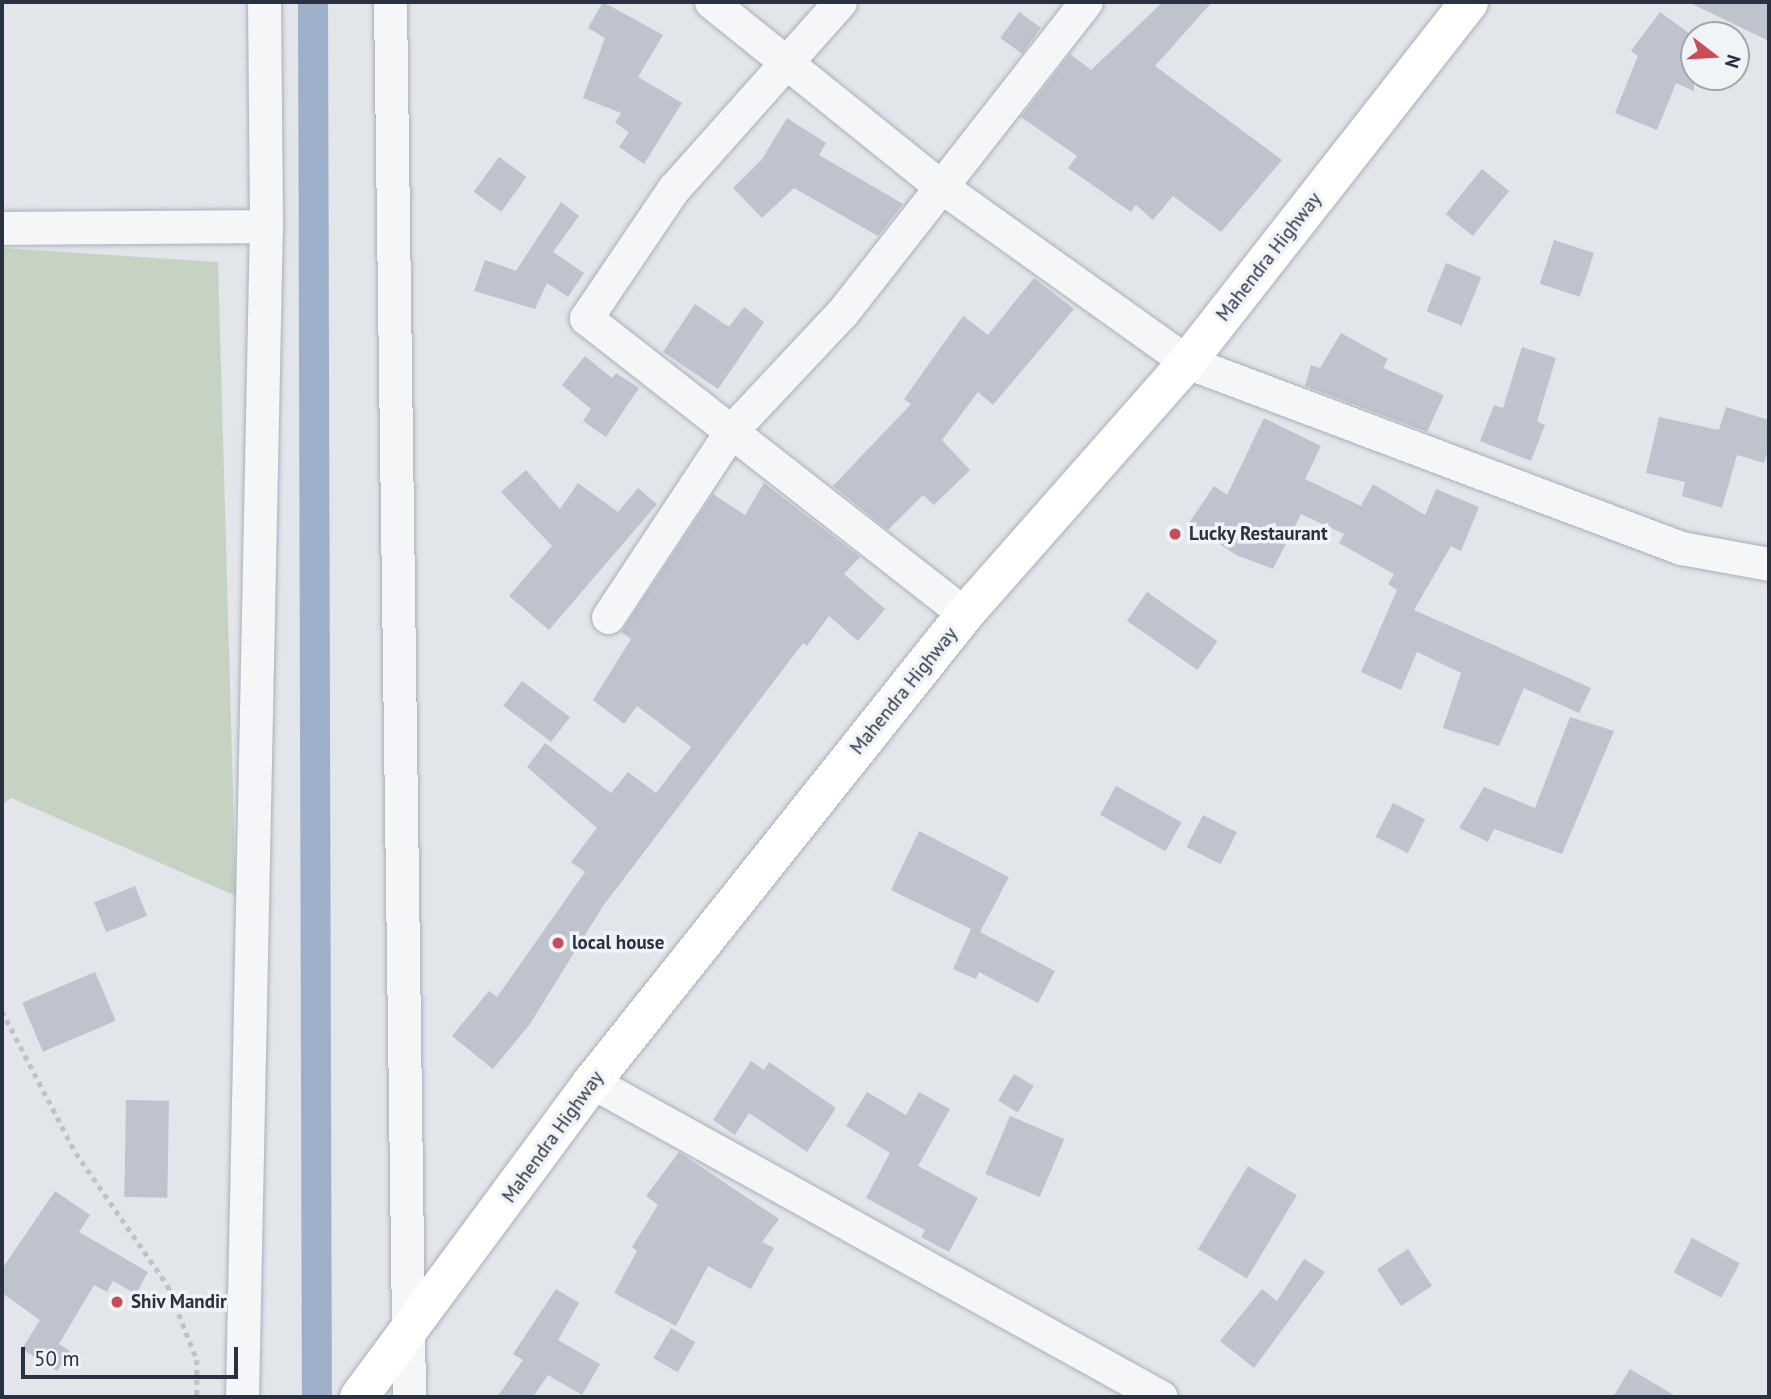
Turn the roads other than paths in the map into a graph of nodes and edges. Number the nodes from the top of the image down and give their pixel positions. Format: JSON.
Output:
{"nodes":[{"id":1,"x":264,"y":2,"type":"edge"},
{"id":2,"x":390,"y":2,"type":"edge"},
{"id":3,"x":711,"y":2,"type":"edge"},
{"id":4,"x":840,"y":2,"type":"edge"},
{"id":5,"x":1086,"y":2,"type":"edge"},
{"id":6,"x":1469,"y":2,"type":"edge"},
{"id":7,"x":787,"y":65,"type":"junction"},
{"id":8,"x":939,"y":185,"type":"junction"},
{"id":9,"x":266,"y":226,"type":"junction"},
{"id":10,"x":2,"y":228,"type":"edge"},
{"id":11,"x":1186,"y":362,"type":"junction"},
{"id":12,"x":731,"y":431,"type":"junction"},
{"id":13,"x":1769,"y":564,"type":"edge"},
{"id":14,"x":965,"y":614,"type":"junction"},
{"id":15,"x":608,"y":617,"type":"dead end"},
{"id":16,"x":592,"y":1082,"type":"junction"},
{"id":17,"x":409,"y":1336,"type":"junction"},
{"id":18,"x":367,"y":1387,"type":"edge"},
{"id":19,"x":242,"y":1397,"type":"edge"},
{"id":20,"x":409,"y":1397,"type":"edge"},
{"id":21,"x":1161,"y":1397,"type":"edge"}],
"edges":[{"from":1,"to":9,"type":"street"},
{"from":2,"to":17,"type":"street"},
{"from":3,"to":7,"type":"street"},
{"from":4,"to":7,"type":"street"},
{"from":5,"to":8,"type":"street"},
{"from":6,"to":11,"type":"highway","name":"Mahendra Highway"},
{"from":7,"to":8,"type":"street"},
{"from":7,"to":12,"type":"street"},
{"from":8,"to":11,"type":"street"},
{"from":8,"to":12,"type":"street"},
{"from":9,"to":10,"type":"street"},
{"from":9,"to":19,"type":"street"},
{"from":11,"to":13,"type":"street"},
{"from":11,"to":14,"type":"highway","name":"Mahendra Highway"},
{"from":12,"to":14,"type":"street"},
{"from":12,"to":15,"type":"street"},
{"from":14,"to":16,"type":"highway","name":"Mahendra Highway"},
{"from":16,"to":17,"type":"highway","name":"Mahendra Highway"},
{"from":16,"to":21,"type":"street"},
{"from":17,"to":18,"type":"highway","name":"Mahendra Highway"},
{"from":17,"to":20,"type":"street"}]}
